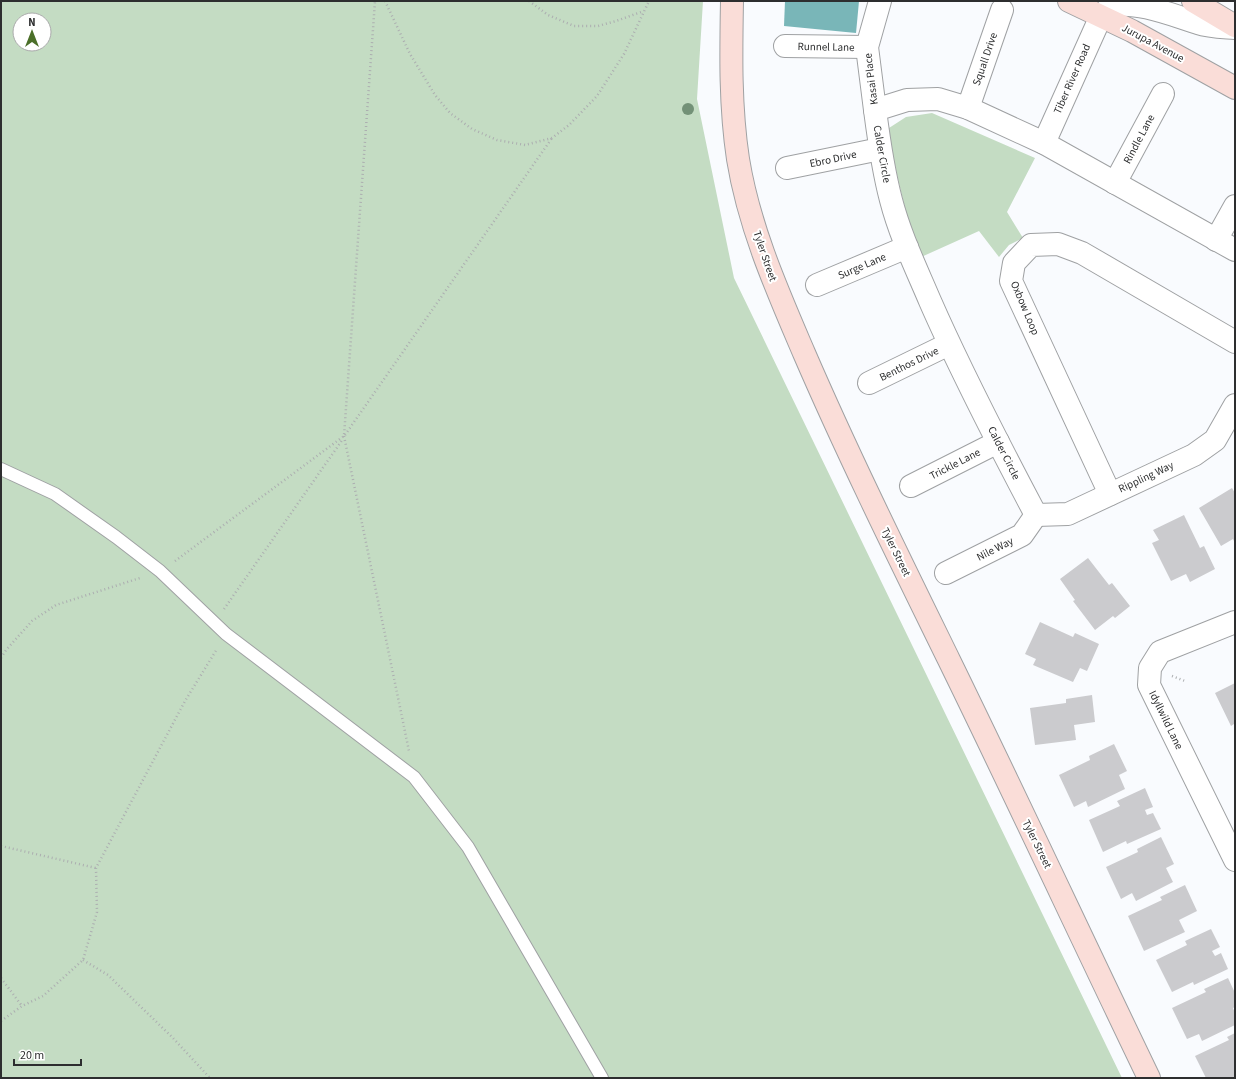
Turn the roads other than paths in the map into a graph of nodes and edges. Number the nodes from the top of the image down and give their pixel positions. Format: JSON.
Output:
{"nodes":[{"id":1,"x":732,"y":1,"type":"edge"},
{"id":2,"x":880,"y":1,"type":"edge"},
{"id":3,"x":1069,"y":1,"type":"edge"},
{"id":4,"x":1193,"y":1,"type":"edge"},
{"id":5,"x":1002,"y":10,"type":"dead end"},
{"id":6,"x":1101,"y":16,"type":"junction"},
{"id":7,"x":1235,"y":27,"type":"edge"},
{"id":8,"x":785,"y":46,"type":"dead end"},
{"id":9,"x":868,"y":47,"type":"junction"},
{"id":10,"x":1235,"y":88,"type":"edge"},
{"id":11,"x":1163,"y":94,"type":"dead end"},
{"id":12,"x":968,"y":108,"type":"junction"},
{"id":13,"x":875,"y":110,"type":"junction"},
{"id":14,"x":1044,"y":143,"type":"junction"},
{"id":15,"x":880,"y":149,"type":"junction"},
{"id":16,"x":787,"y":168,"type":"dead end"},
{"id":17,"x":1115,"y":183,"type":"junction"},
{"id":18,"x":1235,"y":206,"type":"edge"},
{"id":19,"x":1216,"y":240,"type":"junction"},
{"id":20,"x":907,"y":247,"type":"junction"},
{"id":21,"x":1235,"y":250,"type":"edge"},
{"id":22,"x":817,"y":285,"type":"dead end"},
{"id":23,"x":1235,"y":342,"type":"edge"},
{"id":24,"x":949,"y":344,"type":"junction"},
{"id":25,"x":869,"y":383,"type":"dead end"},
{"id":26,"x":1235,"y":405,"type":"edge"},
{"id":27,"x":998,"y":442,"type":"junction"},
{"id":28,"x":1,"y":469,"type":"edge"},
{"id":29,"x":911,"y":486,"type":"dead end"},
{"id":30,"x":1110,"y":494,"type":"junction"},
{"id":31,"x":1036,"y":515,"type":"junction"},
{"id":32,"x":946,"y":573,"type":"dead end"},
{"id":33,"x":1235,"y":622,"type":"edge"},
{"id":34,"x":1235,"y":860,"type":"edge"},
{"id":35,"x":602,"y":1078,"type":"edge"},
{"id":36,"x":1149,"y":1078,"type":"edge"}],
"edges":[{"from":1,"to":36,"type":"main road","name":"Tyler Street"},
{"from":2,"to":9,"type":"street","name":"Kasai Place"},
{"from":3,"to":6,"type":"main road","name":"Jurupa Avenue"},
{"from":4,"to":7,"type":"main road"},
{"from":5,"to":12,"type":"street","name":"Squall Drive"},
{"from":6,"to":7,"type":"street"},
{"from":6,"to":10,"type":"main road","name":"Jurupa Avenue"},
{"from":6,"to":14,"type":"street","name":"Tiber River Road"},
{"from":8,"to":9,"type":"street","name":"Runnel Lane"},
{"from":9,"to":13,"type":"street","name":"Kasai Place"},
{"from":11,"to":17,"type":"street","name":"Rindle Lane"},
{"from":12,"to":13,"type":"street","name":"Calder Circle"},
{"from":12,"to":14,"type":"street","name":"Calder Circle"},
{"from":13,"to":15,"type":"street","name":"Calder Circle"},
{"from":14,"to":17,"type":"street","name":"Calder Circle"},
{"from":15,"to":16,"type":"street","name":"Ebro Drive"},
{"from":15,"to":20,"type":"street","name":"Calder Circle"},
{"from":17,"to":19,"type":"street","name":"Calder Circle"},
{"from":18,"to":19,"type":"street"},
{"from":19,"to":21,"type":"street","name":"Calder Circle"},
{"from":20,"to":22,"type":"street","name":"Surge Lane"},
{"from":20,"to":24,"type":"street","name":"Calder Circle"},
{"from":23,"to":30,"type":"street","name":"Oxbow Loop"},
{"from":24,"to":25,"type":"street","name":"Benthos Drive"},
{"from":24,"to":27,"type":"street","name":"Calder Circle"},
{"from":26,"to":30,"type":"street","name":"Rippling Way"},
{"from":27,"to":29,"type":"street","name":"Trickle Lane"},
{"from":27,"to":31,"type":"street","name":"Calder Circle"},
{"from":28,"to":35,"type":"lane"},
{"from":30,"to":31,"type":"street","name":"Rippling Way"},
{"from":31,"to":32,"type":"street","name":"Nile Way"},
{"from":33,"to":34,"type":"street","name":"Idyllwild Lane"}]}
